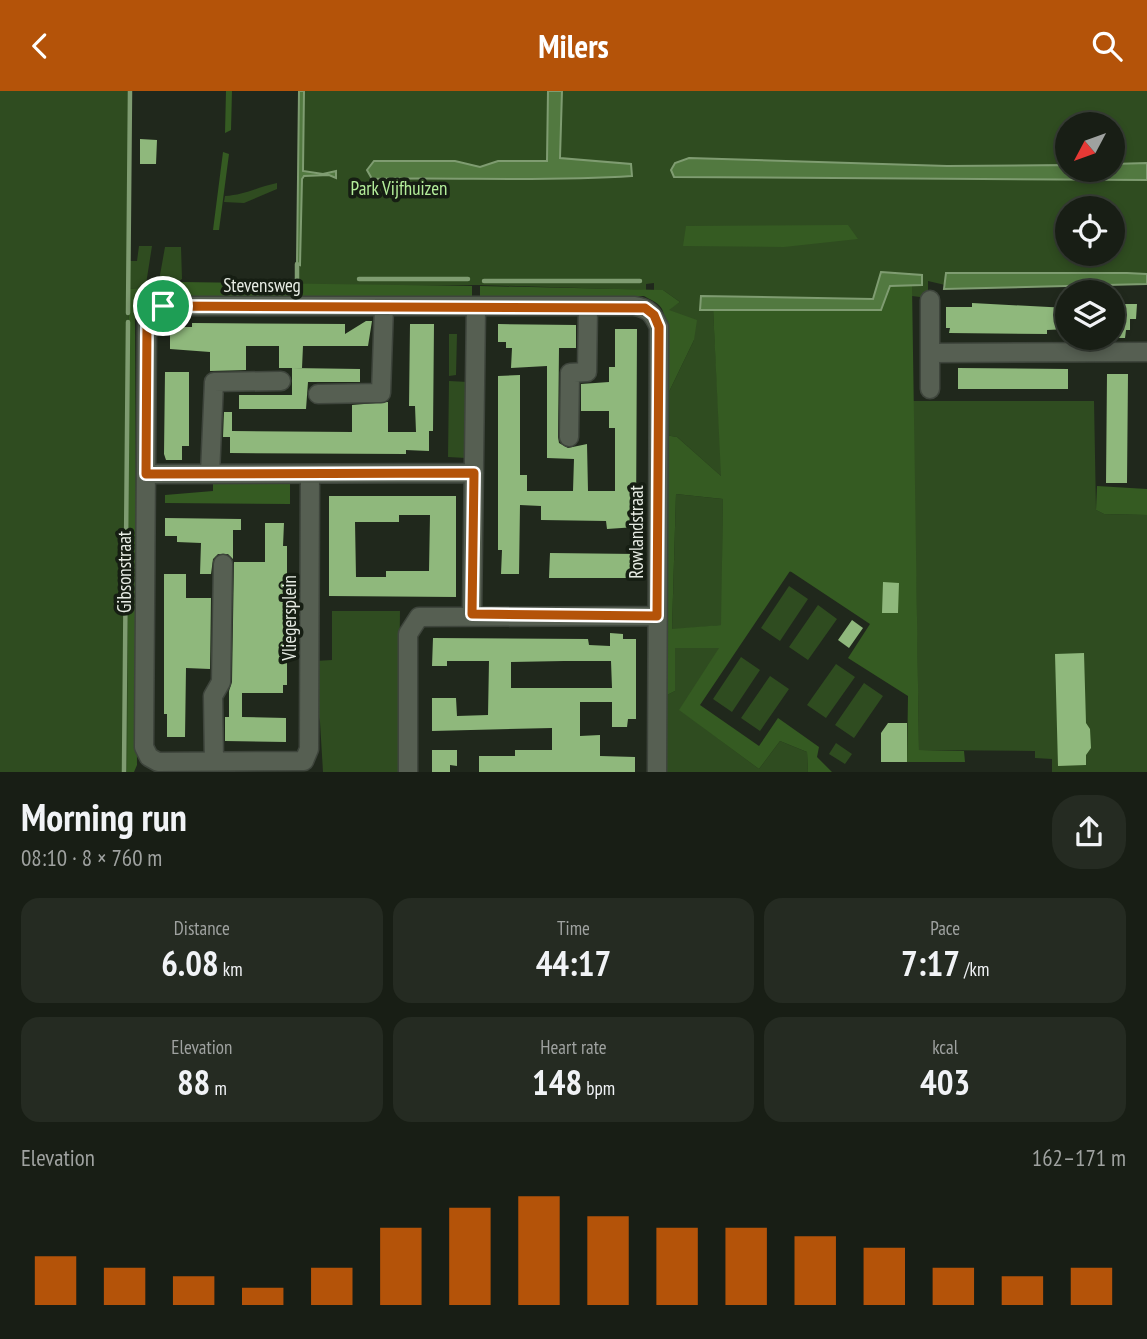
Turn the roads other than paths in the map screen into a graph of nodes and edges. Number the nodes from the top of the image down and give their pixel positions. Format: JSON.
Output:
{"nodes":[{"id":1,"x":930,"y":300,"type":"dead end"},
{"id":2,"x":384,"y":306,"type":"junction"},
{"id":3,"x":634,"y":306,"type":"joint"},
{"id":4,"x":476,"y":307,"type":"junction"},
{"id":5,"x":588,"y":307,"type":"junction"},
{"id":6,"x":147,"y":321,"type":"joint"},
{"id":7,"x":1147,"y":352,"type":"edge"},
{"id":8,"x":931,"y":353,"type":"junction"},
{"id":9,"x":281,"y":381,"type":"dead end"},
{"id":10,"x":930,"y":389,"type":"dead end"},
{"id":11,"x":318,"y":394,"type":"dead end"},
{"id":12,"x":569,"y":437,"type":"dead end"},
{"id":13,"x":474,"y":473,"type":"junction"},
{"id":14,"x":146,"y":474,"type":"junction"},
{"id":15,"x":210,"y":474,"type":"junction"},
{"id":16,"x":310,"y":474,"type":"junction"},
{"id":17,"x":223,"y":563,"type":"dead end"},
{"id":18,"x":472,"y":614,"type":"junction"},
{"id":19,"x":657,"y":616,"type":"junction"},
{"id":20,"x":214,"y":761,"type":"junction"},
{"id":21,"x":308,"y":767,"type":"edge"},
{"id":22,"x":408,"y":772,"type":"edge"},
{"id":23,"x":657,"y":772,"type":"edge"}],
"edges":[{"from":1,"to":8,"type":"street"},
{"from":2,"to":4,"type":"street","name":"Stevensweg"},
{"from":2,"to":6,"type":"street","name":"Stevensweg"},
{"from":2,"to":11,"type":"street"},
{"from":3,"to":5,"type":"street","name":"Stevensweg"},
{"from":3,"to":19,"type":"street","name":"Rowlandstraat"},
{"from":4,"to":5,"type":"street","name":"Stevensweg"},
{"from":4,"to":13,"type":"street"},
{"from":5,"to":12,"type":"street"},
{"from":6,"to":14,"type":"street","name":"Gibsonstraat"},
{"from":7,"to":8,"type":"street"},
{"from":8,"to":10,"type":"street"},
{"from":9,"to":15,"type":"street"},
{"from":13,"to":16,"type":"street"},
{"from":13,"to":18,"type":"street"},
{"from":14,"to":15,"type":"street"},
{"from":14,"to":20,"type":"street","name":"Gibsonstraat"},
{"from":15,"to":16,"type":"street"},
{"from":16,"to":21,"type":"street","name":"Vliegersplein"},
{"from":17,"to":20,"type":"street"},
{"from":18,"to":19,"type":"street"},
{"from":18,"to":22,"type":"street"},
{"from":19,"to":23,"type":"street","name":"Rowlandstraat"},
{"from":20,"to":21,"type":"street","name":"Gibsonstraat"}]}
